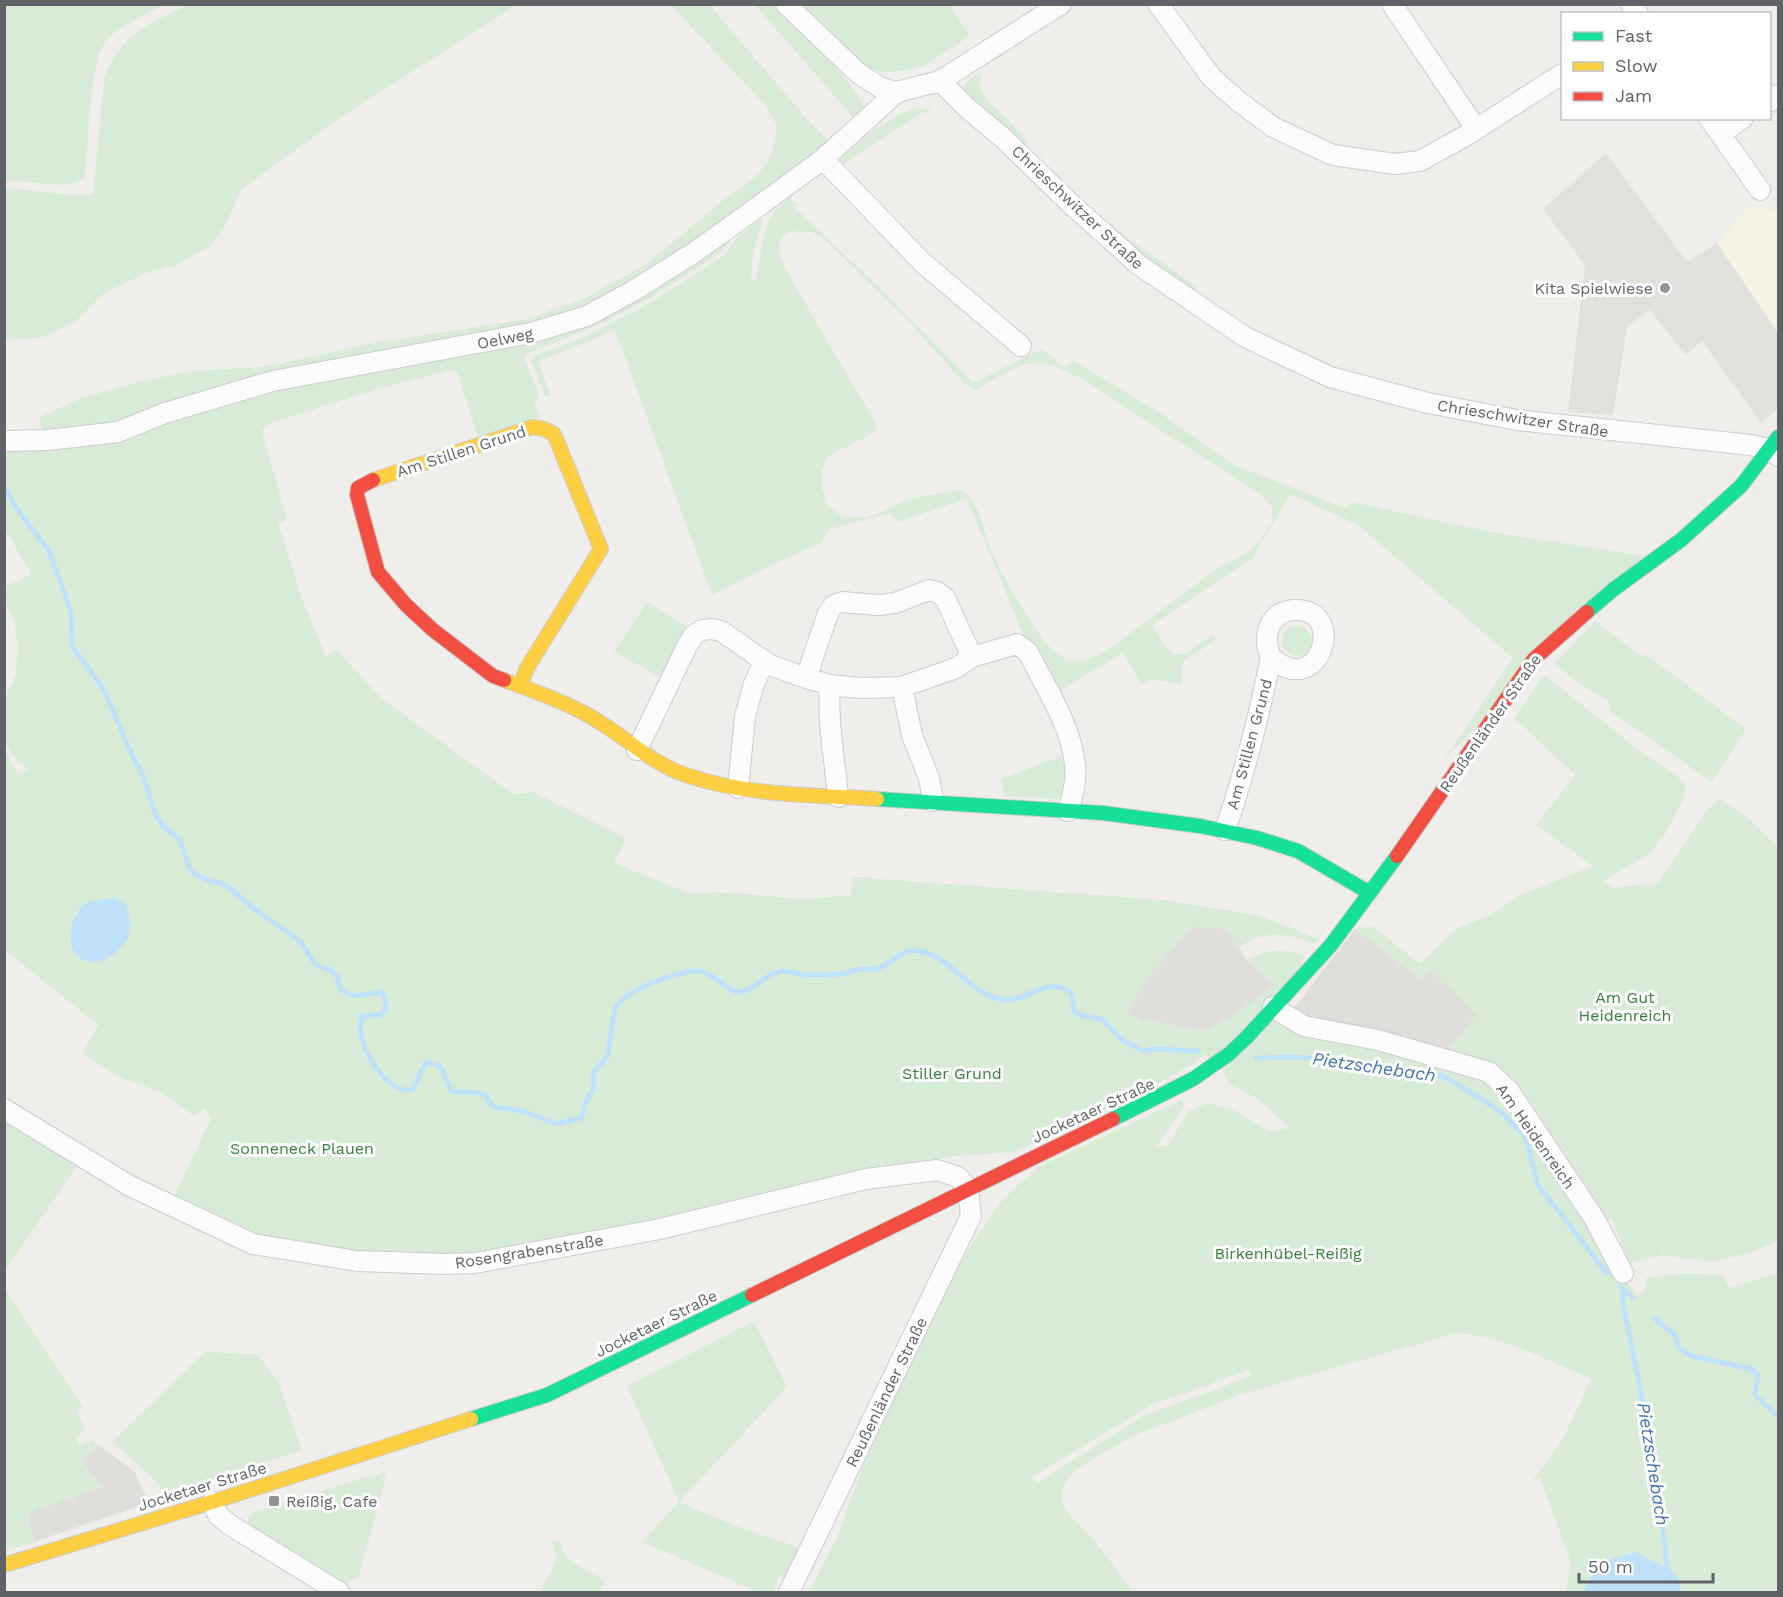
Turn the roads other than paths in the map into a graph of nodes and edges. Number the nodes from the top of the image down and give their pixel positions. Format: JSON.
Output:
{"nodes":[{"id":1,"x":786,"y":4,"type":"edge"},
{"id":2,"x":1061,"y":4,"type":"edge"},
{"id":3,"x":1158,"y":4,"type":"edge"},
{"id":4,"x":1392,"y":4,"type":"edge"},
{"id":5,"x":1561,"y":75,"type":"edge"},
{"id":6,"x":940,"y":81,"type":"junction"},
{"id":7,"x":897,"y":92,"type":"junction"},
{"id":8,"x":1736,"y":120,"type":"edge"},
{"id":9,"x":1715,"y":126,"type":"edge"},
{"id":10,"x":1476,"y":129,"type":"junction"},
{"id":11,"x":823,"y":159,"type":"junction"},
{"id":12,"x":1760,"y":190,"type":"dead end"},
{"id":13,"x":1021,"y":346,"type":"dead end"},
{"id":14,"x":4,"y":441,"type":"edge"},
{"id":15,"x":1775,"y":447,"type":"edge"},
{"id":16,"x":972,"y":657,"type":"junction"},
{"id":17,"x":1271,"y":657,"type":"dead end"},
{"id":18,"x":764,"y":662,"type":"junction"},
{"id":19,"x":806,"y":678,"type":"junction"},
{"id":20,"x":830,"y":685,"type":"junction"},
{"id":21,"x":520,"y":686,"type":"junction"},
{"id":22,"x":902,"y":687,"type":"junction"},
{"id":23,"x":637,"y":750,"type":"junction"},
{"id":24,"x":738,"y":788,"type":"junction"},
{"id":25,"x":838,"y":797,"type":"junction"},
{"id":26,"x":933,"y":801,"type":"junction"},
{"id":27,"x":1068,"y":811,"type":"junction"},
{"id":28,"x":1225,"y":830,"type":"junction"},
{"id":29,"x":1370,"y":893,"type":"junction"},
{"id":30,"x":1273,"y":1007,"type":"junction"},
{"id":31,"x":4,"y":1109,"type":"edge"},
{"id":32,"x":968,"y":1189,"type":"junction"},
{"id":33,"x":1623,"y":1273,"type":"dead end"},
{"id":34,"x":212,"y":1502,"type":"junction"},
{"id":35,"x":4,"y":1564,"type":"edge"},
{"id":36,"x":339,"y":1593,"type":"edge"},
{"id":37,"x":789,"y":1593,"type":"edge"}],
"edges":[{"from":1,"to":7,"type":"street"},
{"from":2,"to":6,"type":"street","name":"Oelweg"},
{"from":3,"to":10,"type":"street"},
{"from":4,"to":10,"type":"street"},
{"from":5,"to":10,"type":"street"},
{"from":6,"to":7,"type":"street","name":"Oelweg"},
{"from":6,"to":15,"type":"street","name":"Chrieschwitzer Straße"},
{"from":7,"to":11,"type":"street","name":"Oelweg"},
{"from":8,"to":9,"type":"street"},
{"from":9,"to":12,"type":"street"},
{"from":11,"to":13,"type":"street"},
{"from":11,"to":14,"type":"street","name":"Oelweg"},
{"from":15,"to":29,"type":"street","name":"Reußenländer Straße"},
{"from":16,"to":19,"type":"street"},
{"from":16,"to":22,"type":"street"},
{"from":16,"to":27,"type":"street"},
{"from":17,"to":28,"type":"street","name":"Am Stillen Grund"},
{"from":18,"to":19,"type":"street"},
{"from":18,"to":23,"type":"street"},
{"from":18,"to":24,"type":"street"},
{"from":19,"to":20,"type":"street"},
{"from":20,"to":22,"type":"street"},
{"from":20,"to":25,"type":"street"},
{"from":21,"to":21,"type":"street","name":"Am Stillen Grund"},
{"from":21,"to":23,"type":"street","name":"Am Stillen Grund"},
{"from":22,"to":26,"type":"street"},
{"from":23,"to":24,"type":"street","name":"Am Stillen Grund"},
{"from":24,"to":25,"type":"street","name":"Am Stillen Grund"},
{"from":25,"to":26,"type":"street","name":"Am Stillen Grund"},
{"from":26,"to":27,"type":"street","name":"Am Stillen Grund"},
{"from":27,"to":28,"type":"street","name":"Am Stillen Grund"},
{"from":28,"to":29,"type":"street","name":"Am Stillen Grund"},
{"from":29,"to":30,"type":"street","name":"Reußenländer Straße"},
{"from":30,"to":32,"type":"street","name":"Jocketaer Straße"},
{"from":30,"to":33,"type":"street","name":"Am Heidenreich"},
{"from":31,"to":32,"type":"street","name":"Rosengrabenstraße"},
{"from":32,"to":34,"type":"street","name":"Jocketaer Straße"},
{"from":32,"to":37,"type":"street","name":"Reußenländer Straße"},
{"from":34,"to":35,"type":"street","name":"Jocketaer Straße"},
{"from":34,"to":36,"type":"street"}]}
